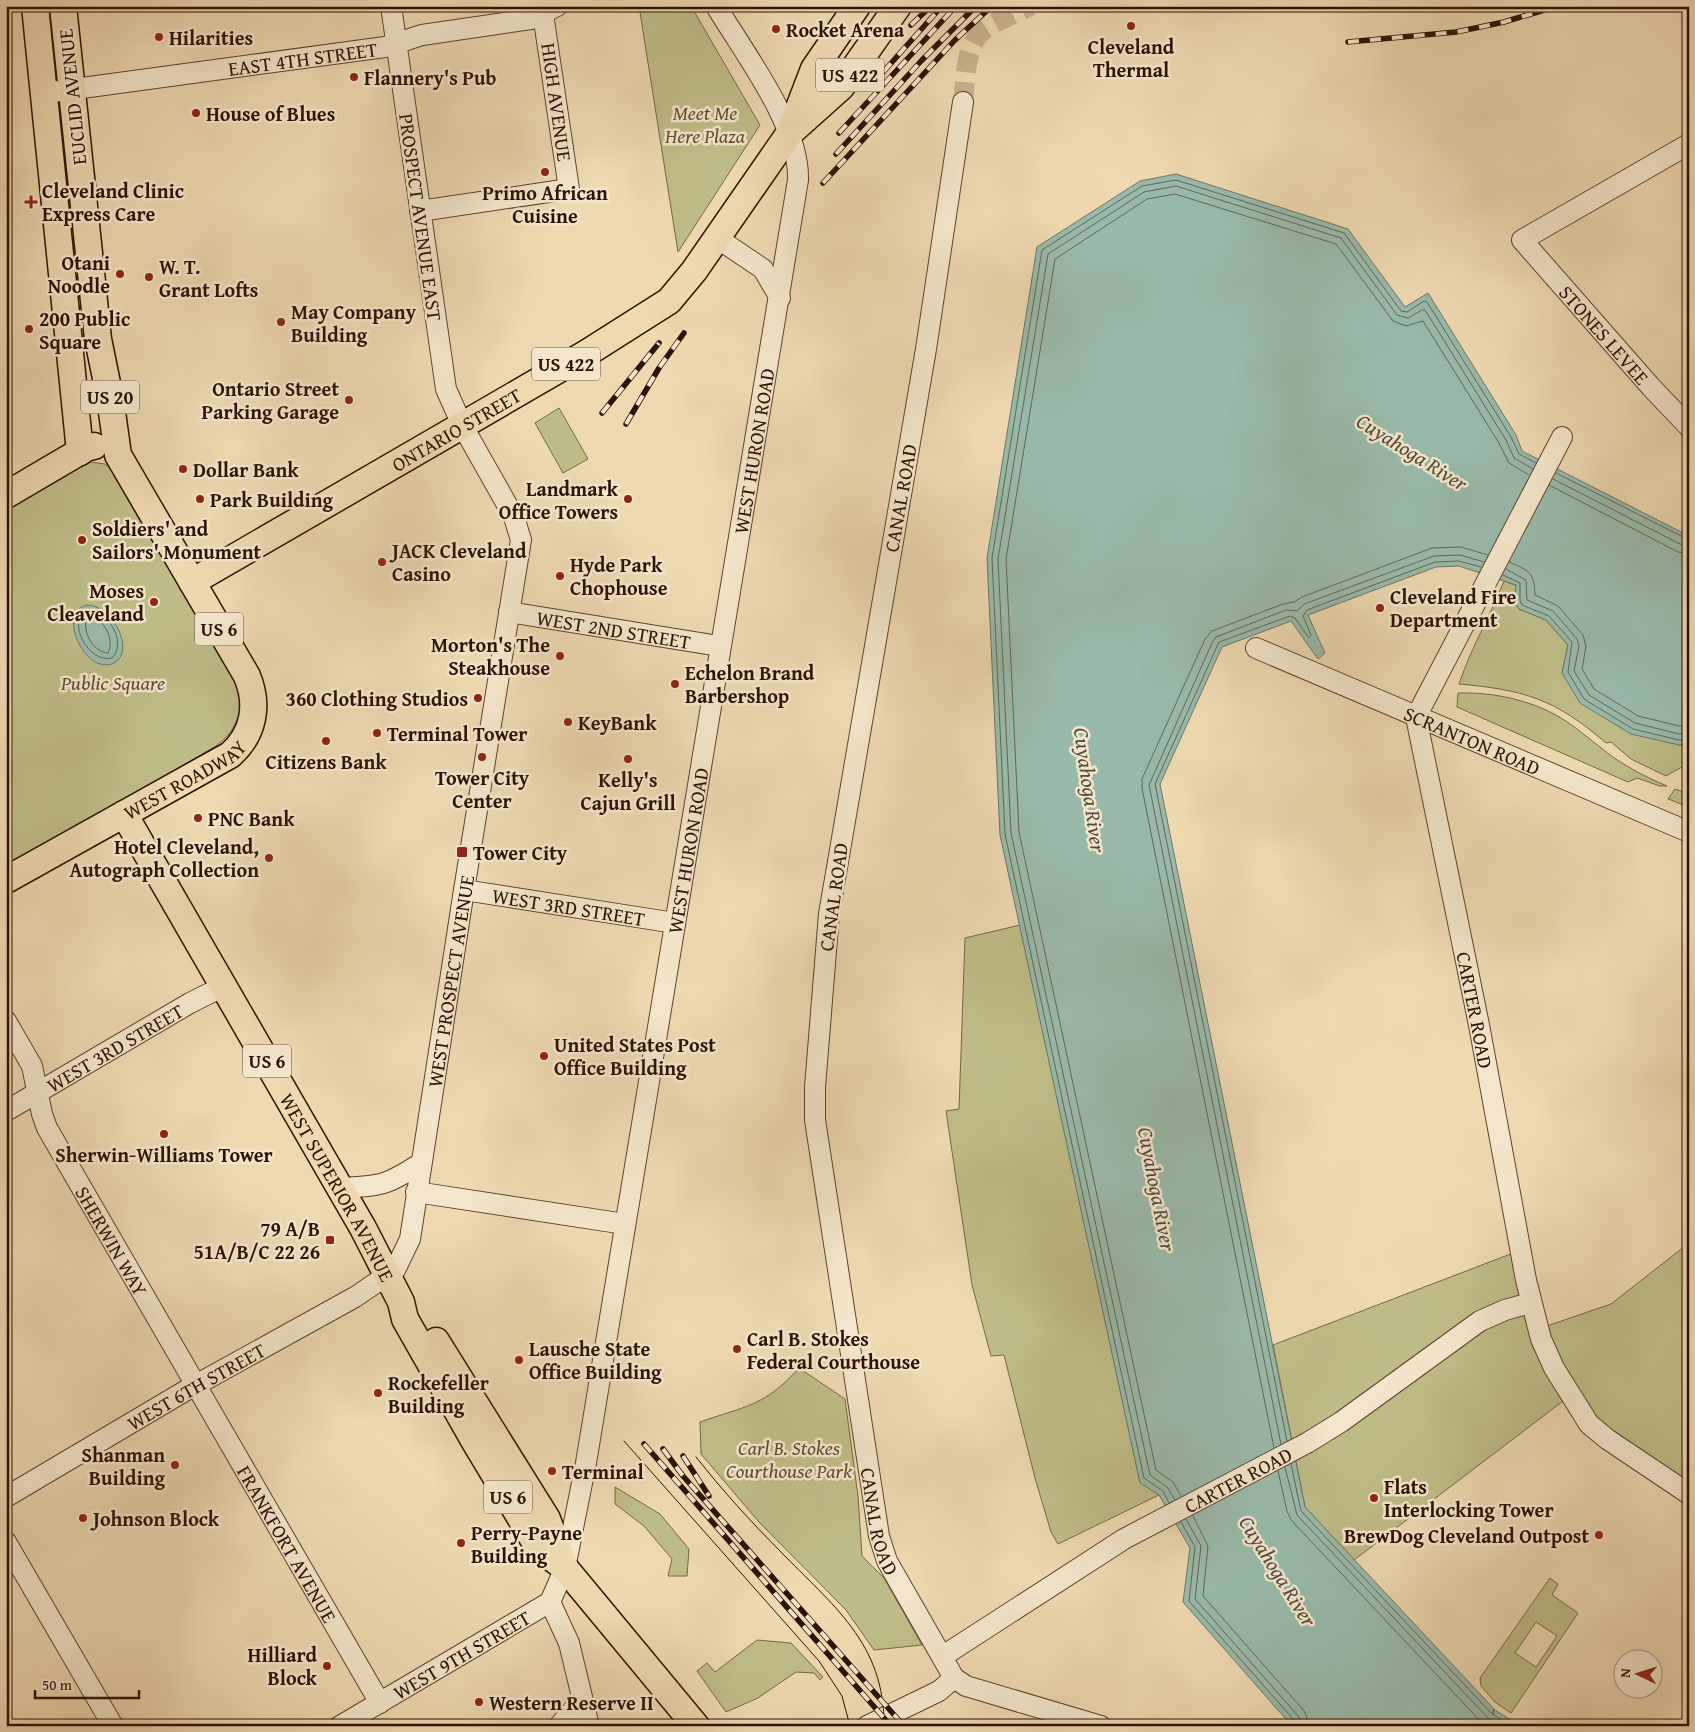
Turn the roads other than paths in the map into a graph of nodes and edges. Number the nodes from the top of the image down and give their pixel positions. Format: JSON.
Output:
{"nodes":[{"id":1,"x":35,"y":6,"type":"edge"},
{"id":2,"x":62,"y":6,"type":"edge"},
{"id":3,"x":391,"y":6,"type":"edge"},
{"id":4,"x":716,"y":6,"type":"edge"},
{"id":5,"x":857,"y":6,"type":"edge"},
{"id":6,"x":898,"y":6,"type":"edge"},
{"id":7,"x":550,"y":10,"type":"edge"},
{"id":8,"x":396,"y":44,"type":"junction"},
{"id":9,"x":71,"y":90,"type":"junction"},
{"id":10,"x":45,"y":93,"type":"junction"},
{"id":11,"x":963,"y":102,"type":"tunnel mouth"},
{"id":12,"x":789,"y":134,"type":"junction"},
{"id":13,"x":1689,"y":144,"type":"edge"},
{"id":14,"x":420,"y":211,"type":"junction"},
{"id":15,"x":718,"y":238,"type":"junction"},
{"id":16,"x":780,"y":298,"type":"junction"},
{"id":17,"x":462,"y":425,"type":"junction"},
{"id":18,"x":1689,"y":427,"type":"edge"},
{"id":19,"x":1562,"y":437,"type":"dead end"},
{"id":20,"x":80,"y":452,"type":"junction"},
{"id":21,"x":118,"y":455,"type":"junction"},
{"id":22,"x":6,"y":495,"type":"edge"},
{"id":23,"x":192,"y":582,"type":"junction"},
{"id":24,"x":509,"y":612,"type":"junction"},
{"id":25,"x":719,"y":646,"type":"junction"},
{"id":26,"x":1256,"y":648,"type":"dead end"},
{"id":27,"x":1416,"y":717,"type":"junction"},
{"id":28,"x":124,"y":814,"type":"junction"},
{"id":29,"x":1689,"y":832,"type":"edge"},
{"id":30,"x":6,"y":880,"type":"edge"},
{"id":31,"x":464,"y":890,"type":"junction"},
{"id":32,"x":675,"y":923,"type":"junction"},
{"id":33,"x":224,"y":986,"type":"junction"},
{"id":34,"x":6,"y":1021,"type":"edge"},
{"id":35,"x":38,"y":1093,"type":"junction"},
{"id":36,"x":6,"y":1111,"type":"edge"},
{"id":37,"x":421,"y":1163,"type":"junction"},
{"id":38,"x":340,"y":1188,"type":"junction"},
{"id":39,"x":416,"y":1192,"type":"junction"},
{"id":40,"x":625,"y":1224,"type":"junction"},
{"id":41,"x":388,"y":1276,"type":"junction"},
{"id":42,"x":1530,"y":1304,"type":"junction"},
{"id":43,"x":197,"y":1384,"type":"junction"},
{"id":44,"x":1689,"y":1494,"type":"edge"},
{"id":45,"x":6,"y":1497,"type":"edge"},
{"id":46,"x":6,"y":1542,"type":"edge"},
{"id":47,"x":565,"y":1568,"type":"junction"},
{"id":48,"x":550,"y":1602,"type":"junction"},
{"id":49,"x":943,"y":1656,"type":"junction"},
{"id":50,"x":954,"y":1678,"type":"junction"},
{"id":51,"x":582,"y":1700,"type":"junction"},
{"id":52,"x":380,"y":1703,"type":"junction"},
{"id":53,"x":113,"y":1726,"type":"edge"},
{"id":54,"x":340,"y":1726,"type":"edge"},
{"id":55,"x":559,"y":1726,"type":"edge"},
{"id":56,"x":589,"y":1726,"type":"edge"},
{"id":57,"x":696,"y":1726,"type":"edge"},
{"id":58,"x":867,"y":1726,"type":"edge"},
{"id":59,"x":1101,"y":1726,"type":"edge"}],
"edges":[{"from":1,"to":10,"type":"main road","name":"EUCLID AVENUE","number":"US 20"},
{"from":2,"to":9,"type":"main road","name":"EUCLID AVENUE","number":"US 20"},
{"from":3,"to":8,"type":"street","name":"PROSPECT AVENUE EAST"},
{"from":4,"to":12,"type":"street","name":"WEST HURON ROAD"},
{"from":5,"to":12,"type":"main road","name":"ONTARIO STREET","number":"US 422"},
{"from":6,"to":12,"type":"main road","name":"ONTARIO STREET","number":"US 422"},
{"from":7,"to":8,"type":"street","name":"EAST 4TH STREET"},
{"from":7,"to":14,"type":"street","name":"HIGH AVENUE"},
{"from":8,"to":9,"type":"street","name":"EAST 4TH STREET"},
{"from":8,"to":14,"type":"street","name":"PROSPECT AVENUE EAST"},
{"from":9,"to":10,"type":"street","name":"EAST 4TH STREET"},
{"from":9,"to":21,"type":"main road","name":"EUCLID AVENUE","number":"US 20"},
{"from":10,"to":20,"type":"main road","name":"EUCLID AVENUE","number":"US 20"},
{"from":11,"to":49,"type":"street","name":"CANAL ROAD"},
{"from":12,"to":15,"type":"main road","name":"ONTARIO STREET","number":"US 422"},
{"from":12,"to":16,"type":"street","name":"WEST HURON ROAD"},
{"from":13,"to":18,"type":"street","name":"STONES LEVEE"},
{"from":14,"to":17,"type":"street","name":"PROSPECT AVENUE EAST"},
{"from":15,"to":16,"type":"street"},
{"from":15,"to":17,"type":"main road","name":"ONTARIO STREET","number":"US 422"},
{"from":16,"to":25,"type":"street","name":"WEST HURON ROAD"},
{"from":17,"to":23,"type":"main road","name":"ONTARIO STREET","number":"US 422"},
{"from":17,"to":24,"type":"street","name":"WEST PROSPECT AVENUE"},
{"from":19,"to":27,"type":"street"},
{"from":20,"to":21,"type":"main road"},
{"from":20,"to":22,"type":"main road"},
{"from":21,"to":23,"type":"main road","number":"US 6"},
{"from":23,"to":28,"type":"main road","name":"WEST ROADWAY","number":"US 6"},
{"from":24,"to":25,"type":"street","name":"WEST 2ND STREET"},
{"from":24,"to":31,"type":"street","name":"WEST PROSPECT AVENUE"},
{"from":25,"to":32,"type":"street","name":"WEST HURON ROAD"},
{"from":26,"to":27,"type":"street","name":"SCRANTON ROAD"},
{"from":27,"to":29,"type":"street","name":"SCRANTON ROAD"},
{"from":27,"to":42,"type":"street","name":"CARTER ROAD"},
{"from":28,"to":30,"type":"main road","name":"WEST ROADWAY","number":"US 6"},
{"from":28,"to":33,"type":"main road","name":"WEST SUPERIOR AVENUE","number":"US 6"},
{"from":31,"to":32,"type":"street","name":"WEST 3RD STREET"},
{"from":31,"to":37,"type":"street","name":"WEST PROSPECT AVENUE"},
{"from":32,"to":40,"type":"street","name":"WEST HURON ROAD"},
{"from":33,"to":35,"type":"street","name":"WEST 3RD STREET"},
{"from":33,"to":38,"type":"main road","name":"WEST SUPERIOR AVENUE","number":"US 6"},
{"from":34,"to":35,"type":"street"},
{"from":35,"to":36,"type":"street","name":"WEST 3RD STREET"},
{"from":35,"to":43,"type":"street","name":"SHERWIN WAY"},
{"from":37,"to":38,"type":"street"},
{"from":37,"to":39,"type":"street","name":"WEST PROSPECT AVENUE"},
{"from":38,"to":41,"type":"main road","name":"WEST SUPERIOR AVENUE","number":"US 6"},
{"from":39,"to":40,"type":"street"},
{"from":39,"to":41,"type":"street","name":"WEST PROSPECT AVENUE"},
{"from":40,"to":47,"type":"street","name":"WEST HURON ROAD"},
{"from":41,"to":43,"type":"street","name":"WEST 6TH STREET"},
{"from":41,"to":47,"type":"main road","name":"WEST SUPERIOR AVENUE","number":"US 6"},
{"from":42,"to":44,"type":"street","name":"CARTER ROAD"},
{"from":42,"to":49,"type":"street","name":"CARTER ROAD"},
{"from":43,"to":45,"type":"street","name":"WEST 6TH STREET"},
{"from":43,"to":52,"type":"street","name":"FRANKFORT AVENUE"},
{"from":46,"to":53,"type":"street"},
{"from":47,"to":48,"type":"street","name":"WEST 9TH STREET"},
{"from":47,"to":57,"type":"main road","number":"US 6"},
{"from":48,"to":51,"type":"street"},
{"from":48,"to":52,"type":"street","name":"WEST 9TH STREET"},
{"from":49,"to":50,"type":"street","name":"CANAL ROAD"},
{"from":50,"to":58,"type":"street"},
{"from":50,"to":59,"type":"street"},
{"from":51,"to":55,"type":"street"},
{"from":51,"to":56,"type":"street"},
{"from":52,"to":54,"type":"street","name":"WEST 9TH STREET"}]}
